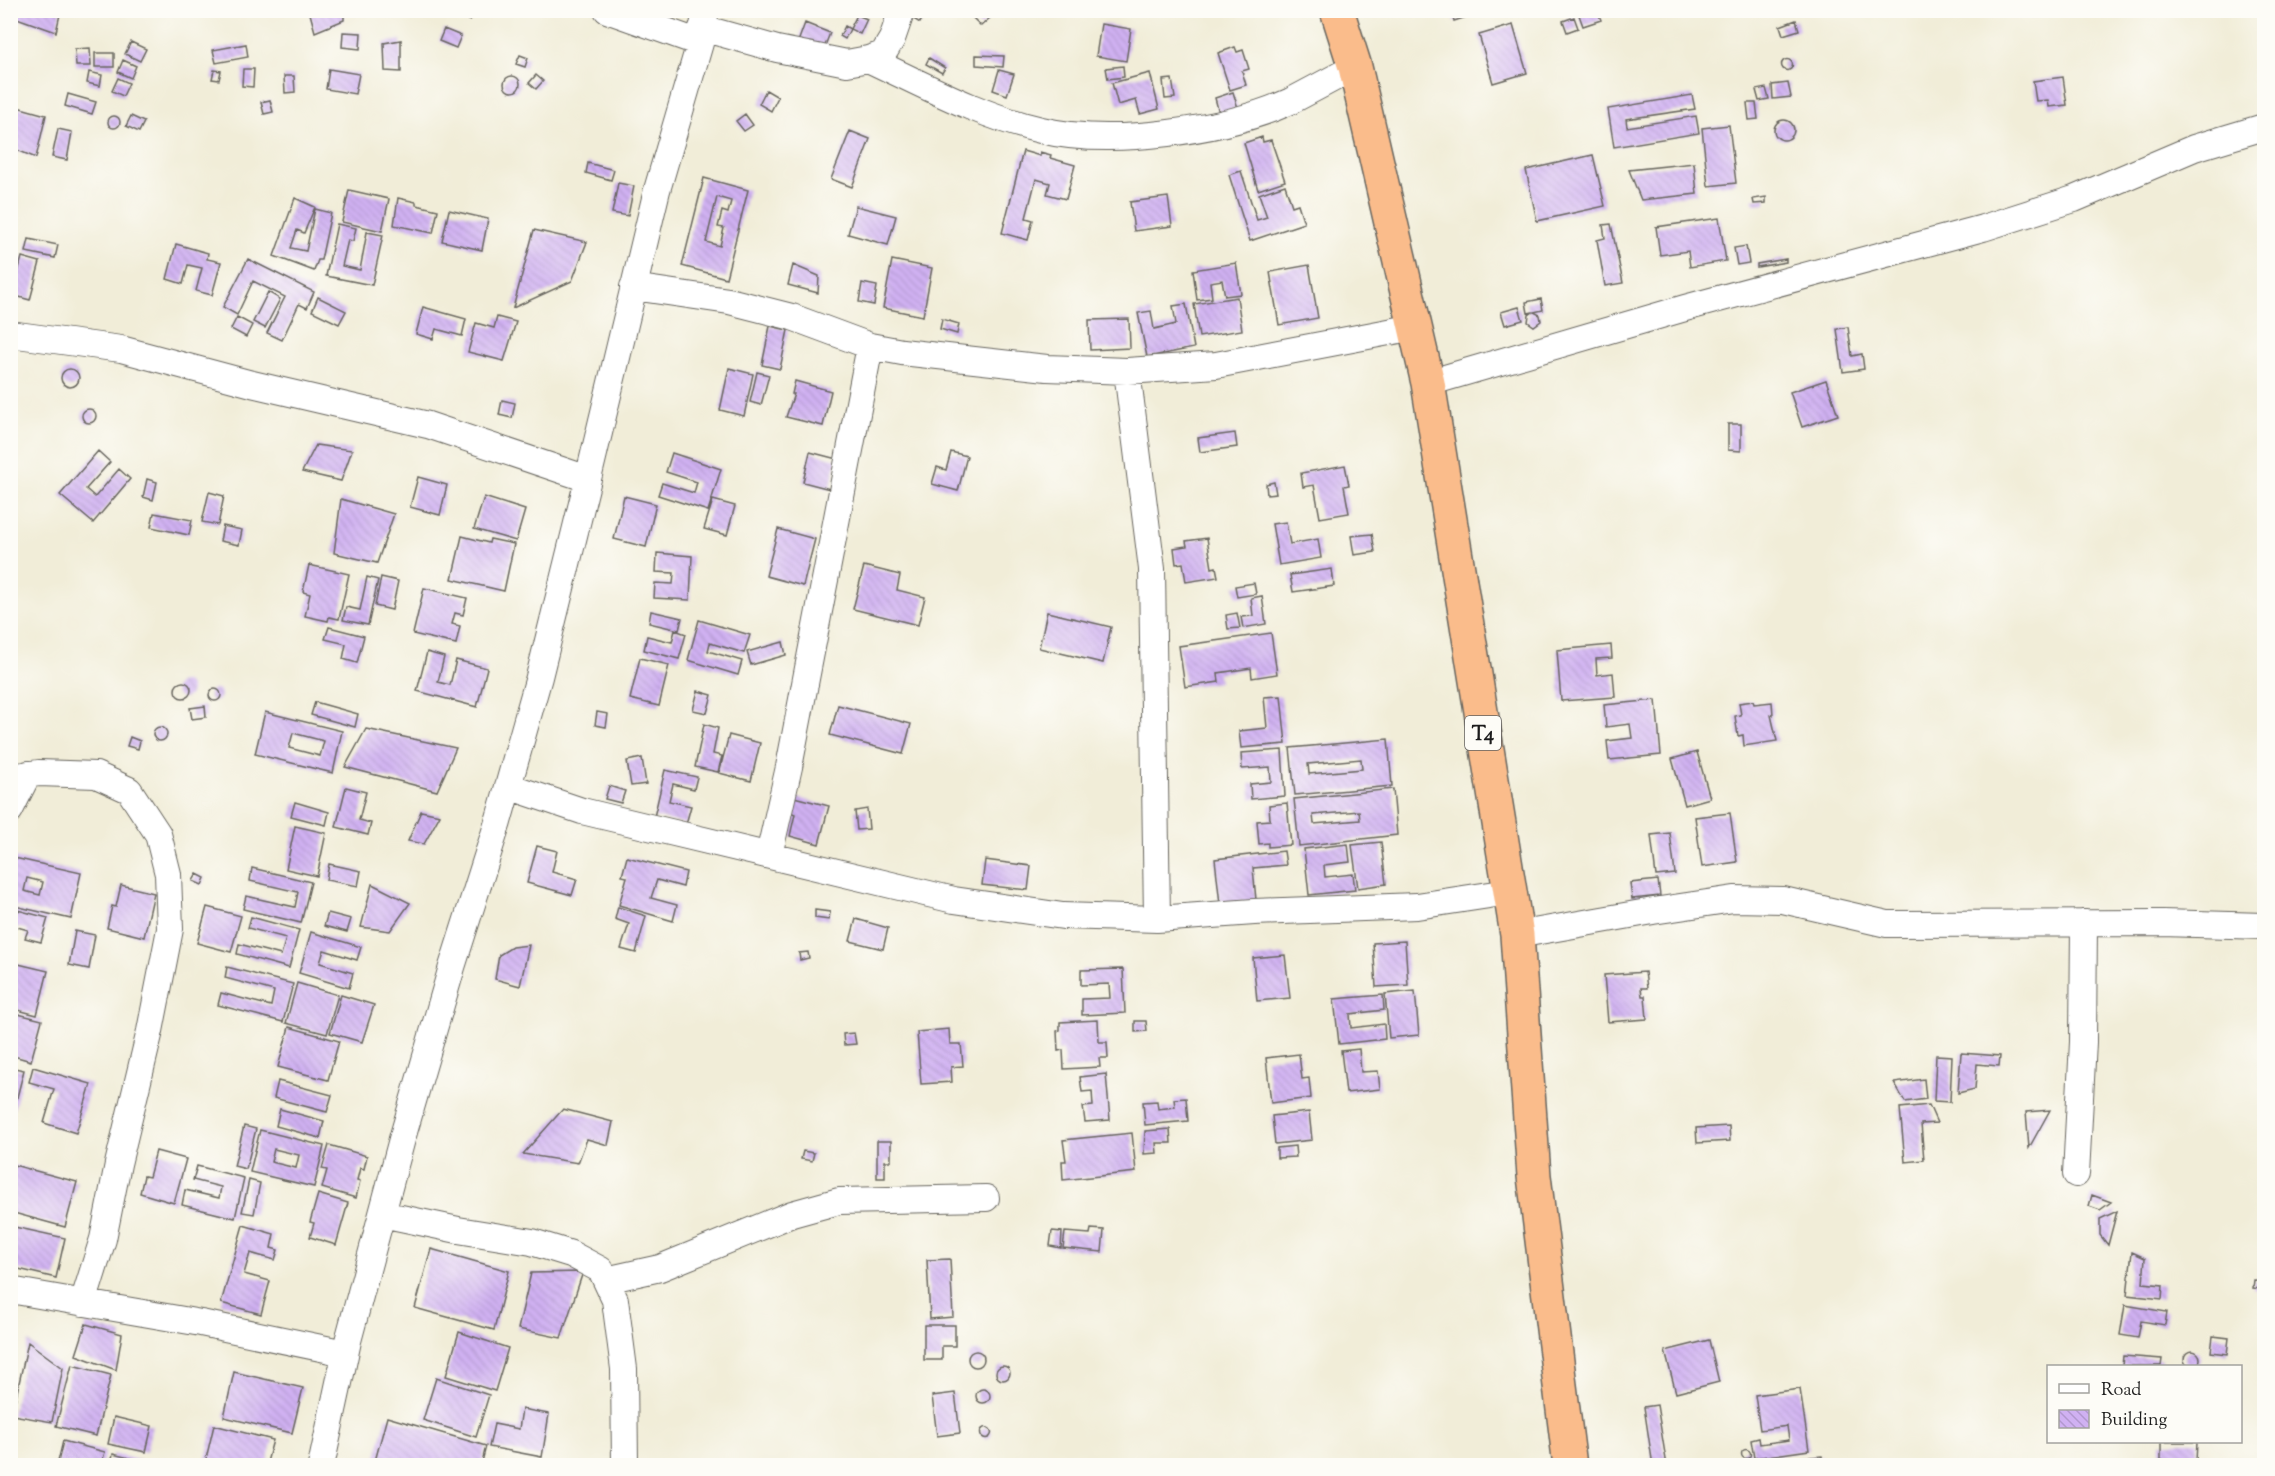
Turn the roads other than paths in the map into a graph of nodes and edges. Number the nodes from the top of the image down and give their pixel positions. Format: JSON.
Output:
{"nodes":[{"id":1,"x":607,"y":10,"type":"edge"},
{"id":2,"x":902,"y":10,"type":"edge"},
{"id":3,"x":1337,"y":10,"type":"edge"},
{"id":4,"x":702,"y":27,"type":"edge"},
{"id":5,"x":868,"y":59,"type":"junction"},
{"id":6,"x":1355,"y":67,"type":"junction"},
{"id":7,"x":2265,"y":127,"type":"edge"},
{"id":8,"x":633,"y":286,"type":"junction"},
{"id":9,"x":1415,"y":327,"type":"junction"},
{"id":10,"x":10,"y":334,"type":"edge"},
{"id":11,"x":870,"y":346,"type":"junction"},
{"id":12,"x":1127,"y":371,"type":"junction"},
{"id":13,"x":1428,"y":383,"type":"junction"},
{"id":14,"x":588,"y":479,"type":"junction"},
{"id":15,"x":19,"y":775,"type":"edge"},
{"id":16,"x":508,"y":786,"type":"junction"},
{"id":17,"x":10,"y":810,"type":"edge"},
{"id":18,"x":769,"y":855,"type":"junction"},
{"id":19,"x":1509,"y":892,"type":"junction"},
{"id":20,"x":1157,"y":919,"type":"junction"},
{"id":21,"x":2084,"y":923,"type":"junction"},
{"id":22,"x":2265,"y":926,"type":"edge"},
{"id":23,"x":1516,"y":935,"type":"junction"},
{"id":24,"x":2076,"y":1174,"type":"dead end"},
{"id":25,"x":986,"y":1198,"type":"dead end"},
{"id":26,"x":382,"y":1214,"type":"junction"},
{"id":27,"x":606,"y":1280,"type":"junction"},
{"id":28,"x":10,"y":1290,"type":"edge"},
{"id":29,"x":83,"y":1303,"type":"junction"},
{"id":30,"x":345,"y":1353,"type":"junction"},
{"id":31,"x":321,"y":1466,"type":"edge"},
{"id":32,"x":625,"y":1466,"type":"edge"},
{"id":33,"x":1570,"y":1466,"type":"edge"}],
"edges":[{"from":1,"to":4,"type":"street"},
{"from":2,"to":5,"type":"street"},
{"from":3,"to":6,"type":"highway","number":"T4"},
{"from":4,"to":5,"type":"street"},
{"from":4,"to":8,"type":"street"},
{"from":5,"to":6,"type":"street"},
{"from":6,"to":9,"type":"highway","number":"T4"},
{"from":7,"to":13,"type":"street"},
{"from":8,"to":11,"type":"street"},
{"from":8,"to":14,"type":"street"},
{"from":9,"to":12,"type":"street"},
{"from":9,"to":13,"type":"highway","number":"T4"},
{"from":10,"to":14,"type":"street"},
{"from":11,"to":12,"type":"street"},
{"from":11,"to":18,"type":"street"},
{"from":12,"to":20,"type":"street"},
{"from":13,"to":19,"type":"highway","number":"T4"},
{"from":14,"to":16,"type":"street"},
{"from":15,"to":17,"type":"street"},
{"from":15,"to":29,"type":"street"},
{"from":16,"to":18,"type":"street"},
{"from":16,"to":26,"type":"street"},
{"from":18,"to":20,"type":"street"},
{"from":19,"to":20,"type":"street"},
{"from":19,"to":23,"type":"highway","number":"T4"},
{"from":21,"to":22,"type":"street"},
{"from":21,"to":23,"type":"street"},
{"from":21,"to":24,"type":"street"},
{"from":23,"to":33,"type":"highway","number":"T4"},
{"from":25,"to":27,"type":"street"},
{"from":26,"to":27,"type":"street"},
{"from":26,"to":30,"type":"street"},
{"from":27,"to":32,"type":"street"},
{"from":28,"to":29,"type":"street"},
{"from":29,"to":30,"type":"street"},
{"from":30,"to":31,"type":"street"}]}
